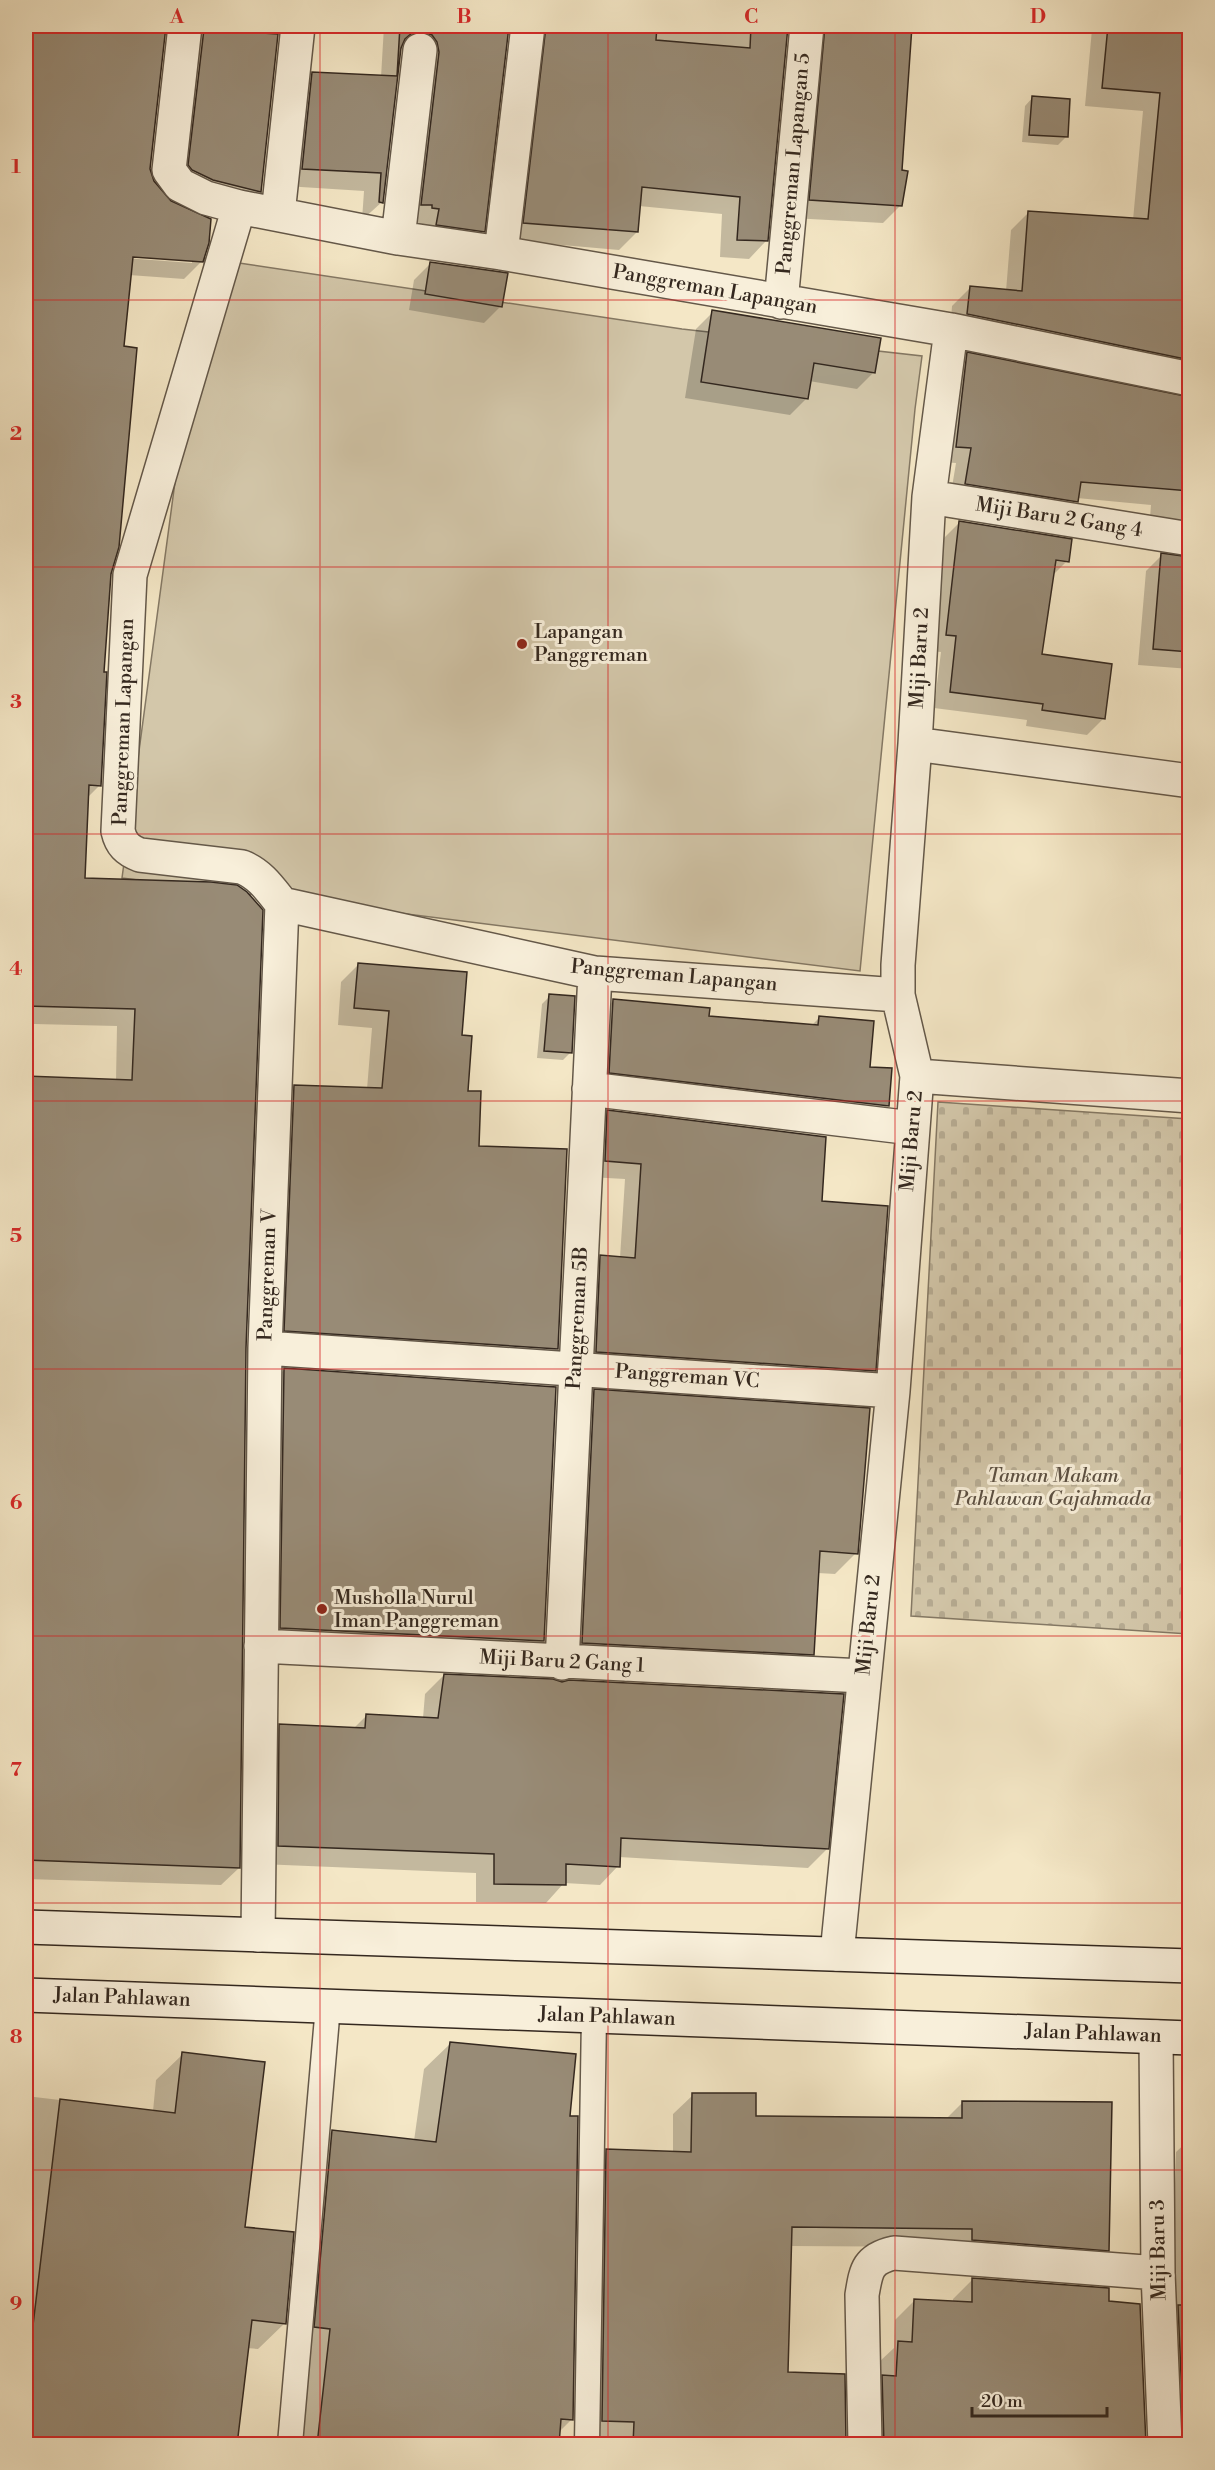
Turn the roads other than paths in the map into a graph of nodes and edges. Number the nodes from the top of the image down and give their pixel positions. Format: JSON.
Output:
{"nodes":[{"id":1,"x":185,"y":26,"type":"edge"},
{"id":2,"x":298,"y":26,"type":"edge"},
{"id":3,"x":528,"y":26,"type":"edge"},
{"id":4,"x":807,"y":26,"type":"edge"},
{"id":5,"x":420,"y":50,"type":"dead end"},
{"id":6,"x":239,"y":207,"type":"junction"},
{"id":7,"x":278,"y":214,"type":"junction"},
{"id":8,"x":398,"y":238,"type":"junction"},
{"id":9,"x":501,"y":253,"type":"junction"},
{"id":10,"x":782,"y":302,"type":"junction"},
{"id":11,"x":951,"y":330,"type":"junction"},
{"id":12,"x":1190,"y":379,"type":"edge"},
{"id":13,"x":929,"y":497,"type":"junction"},
{"id":14,"x":1190,"y":539,"type":"edge"},
{"id":15,"x":915,"y":744,"type":"junction"},
{"id":16,"x":1190,"y":781,"type":"edge"},
{"id":17,"x":282,"y":904,"type":"junction"},
{"id":18,"x":595,"y":973,"type":"junction"},
{"id":19,"x":898,"y":995,"type":"junction"},
{"id":20,"x":917,"y":1076,"type":"junction"},
{"id":21,"x":589,"y":1089,"type":"junction"},
{"id":22,"x":1190,"y":1096,"type":"edge"},
{"id":23,"x":912,"y":1128,"type":"junction"},
{"id":24,"x":265,"y":1348,"type":"junction"},
{"id":25,"x":576,"y":1369,"type":"junction"},
{"id":26,"x":893,"y":1391,"type":"junction"},
{"id":27,"x":261,"y":1646,"type":"junction"},
{"id":28,"x":562,"y":1663,"type":"junction"},
{"id":29,"x":863,"y":1676,"type":"junction"},
{"id":30,"x":26,"y":1927,"type":"edge"},
{"id":31,"x":258,"y":1935,"type":"junction"},
{"id":32,"x":837,"y":1954,"type":"junction"},
{"id":33,"x":1190,"y":1966,"type":"edge"},
{"id":34,"x":26,"y":1995,"type":"edge"},
{"id":35,"x":328,"y":2006,"type":"junction"},
{"id":36,"x":594,"y":2016,"type":"junction"},
{"id":37,"x":1190,"y":2038,"type":"edge"},
{"id":38,"x":1156,"y":2046,"type":"junction"},
{"id":39,"x":1158,"y":2273,"type":"junction"},
{"id":40,"x":291,"y":2445,"type":"edge"},
{"id":41,"x":587,"y":2445,"type":"edge"},
{"id":42,"x":865,"y":2445,"type":"edge"},
{"id":43,"x":1165,"y":2445,"type":"edge"}],
"edges":[{"from":1,"to":6,"type":"street","name":"Panggreman Lapangan"},
{"from":2,"to":7,"type":"street"},
{"from":3,"to":9,"type":"street"},
{"from":4,"to":10,"type":"street","name":"Panggreman Lapangan 5"},
{"from":5,"to":8,"type":"street"},
{"from":6,"to":7,"type":"street","name":"Panggreman Lapangan"},
{"from":6,"to":17,"type":"street","name":"Panggreman Lapangan"},
{"from":7,"to":8,"type":"street","name":"Panggreman Lapangan"},
{"from":8,"to":9,"type":"street","name":"Panggreman Lapangan"},
{"from":9,"to":10,"type":"street","name":"Panggreman Lapangan"},
{"from":10,"to":11,"type":"street","name":"Panggreman Lapangan"},
{"from":11,"to":12,"type":"street","name":"Panggreman Lapangan"},
{"from":11,"to":13,"type":"street","name":"Miji Baru 2"},
{"from":13,"to":14,"type":"street","name":"Miji Baru 2 Gang 4"},
{"from":13,"to":15,"type":"street","name":"Miji Baru 2"},
{"from":15,"to":16,"type":"street"},
{"from":15,"to":19,"type":"street","name":"Miji Baru 2"},
{"from":17,"to":18,"type":"street","name":"Panggreman Lapangan"},
{"from":17,"to":24,"type":"street","name":"Panggreman V"},
{"from":18,"to":19,"type":"street","name":"Panggreman Lapangan"},
{"from":18,"to":21,"type":"street","name":"Panggreman 5B"},
{"from":19,"to":20,"type":"street","name":"Miji Baru 2"},
{"from":20,"to":22,"type":"street"},
{"from":20,"to":23,"type":"street","name":"Miji Baru 2"},
{"from":21,"to":23,"type":"street"},
{"from":21,"to":25,"type":"street","name":"Panggreman 5B"},
{"from":23,"to":26,"type":"street","name":"Miji Baru 2"},
{"from":24,"to":25,"type":"street","name":"Panggreman VC"},
{"from":24,"to":27,"type":"street","name":"Panggreman V"},
{"from":25,"to":26,"type":"street","name":"Panggreman VC"},
{"from":25,"to":28,"type":"street","name":"Panggreman 5B"},
{"from":26,"to":29,"type":"street","name":"Miji Baru 2"},
{"from":27,"to":28,"type":"street","name":"Miji Baru 2 Gang 1"},
{"from":27,"to":31,"type":"street","name":"Panggreman V"},
{"from":28,"to":29,"type":"street","name":"Miji Baru 2 Gang 1"},
{"from":29,"to":32,"type":"street","name":"Miji Baru 2"},
{"from":30,"to":31,"type":"street"},
{"from":31,"to":32,"type":"street"},
{"from":32,"to":33,"type":"street"},
{"from":34,"to":35,"type":"street","name":"Jalan Pahlawan"},
{"from":35,"to":36,"type":"street","name":"Jalan Pahlawan"},
{"from":35,"to":40,"type":"lane"},
{"from":36,"to":38,"type":"street","name":"Jalan Pahlawan"},
{"from":36,"to":41,"type":"lane"},
{"from":37,"to":38,"type":"street","name":"Jalan Pahlawan"},
{"from":38,"to":39,"type":"street","name":"Miji Baru 3"},
{"from":39,"to":42,"type":"street"},
{"from":39,"to":43,"type":"street","name":"Miji Baru 3"}]}
